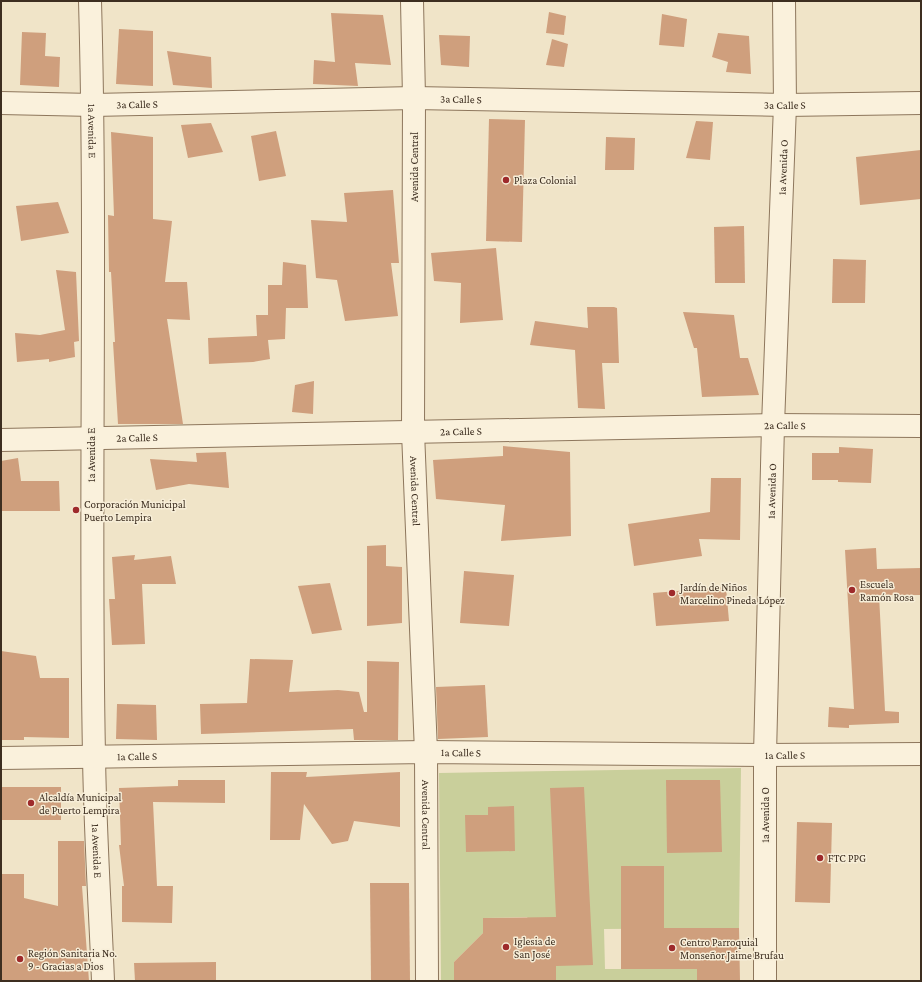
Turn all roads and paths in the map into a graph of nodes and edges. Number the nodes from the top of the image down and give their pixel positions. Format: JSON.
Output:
{"nodes":[{"id":1,"x":90,"y":1,"type":"edge"},
{"id":2,"x":412,"y":1,"type":"edge"},
{"id":3,"x":784,"y":1,"type":"edge"},
{"id":4,"x":414,"y":98,"type":"junction"},
{"id":5,"x":1,"y":103,"type":"edge"},
{"id":6,"x":921,"y":103,"type":"edge"},
{"id":7,"x":785,"y":104,"type":"junction"},
{"id":8,"x":92,"y":105,"type":"junction"},
{"id":9,"x":774,"y":425,"type":"junction"},
{"id":10,"x":921,"y":426,"type":"edge"},
{"id":11,"x":413,"y":432,"type":"junction"},
{"id":12,"x":91,"y":438,"type":"junction"},
{"id":13,"x":1,"y":440,"type":"edge"},
{"id":14,"x":426,"y":752,"type":"junction"},
{"id":15,"x":921,"y":754,"type":"edge"},
{"id":16,"x":765,"y":755,"type":"junction"},
{"id":17,"x":94,"y":757,"type":"junction"},
{"id":18,"x":1,"y":758,"type":"edge"},
{"id":19,"x":103,"y":981,"type":"edge"},
{"id":20,"x":427,"y":981,"type":"edge"},
{"id":21,"x":765,"y":981,"type":"edge"}],
"edges":[{"from":1,"to":8,"type":"street","name":"1a Avenida E"},
{"from":2,"to":4,"type":"street","name":"Avenida Central"},
{"from":3,"to":7,"type":"street","name":"1a Avenida O"},
{"from":4,"to":7,"type":"street","name":"3a Calle S"},
{"from":4,"to":8,"type":"street","name":"3a Calle S"},
{"from":4,"to":11,"type":"street","name":"Avenida Central"},
{"from":5,"to":8,"type":"street","name":"3a Calle S"},
{"from":6,"to":7,"type":"street","name":"3a Calle S"},
{"from":7,"to":9,"type":"street","name":"1a Avenida O"},
{"from":8,"to":12,"type":"street","name":"1a Avenida E"},
{"from":9,"to":10,"type":"street","name":"2a Calle S"},
{"from":9,"to":11,"type":"street","name":"2a Calle S"},
{"from":9,"to":16,"type":"street","name":"1a Avenida O"},
{"from":11,"to":12,"type":"street","name":"2a Calle S"},
{"from":11,"to":14,"type":"street","name":"Avenida Central"},
{"from":12,"to":13,"type":"street","name":"2a Calle S"},
{"from":12,"to":17,"type":"street","name":"1a Avenida E"},
{"from":14,"to":16,"type":"street","name":"1a Calle S"},
{"from":14,"to":17,"type":"street","name":"1a Calle S"},
{"from":14,"to":20,"type":"street","name":"Avenida Central"},
{"from":15,"to":16,"type":"street","name":"1a Calle S"},
{"from":16,"to":21,"type":"street","name":"1a Avenida O"},
{"from":17,"to":18,"type":"street","name":"1a Calle S"},
{"from":17,"to":19,"type":"street","name":"1a Avenida E"}]}
